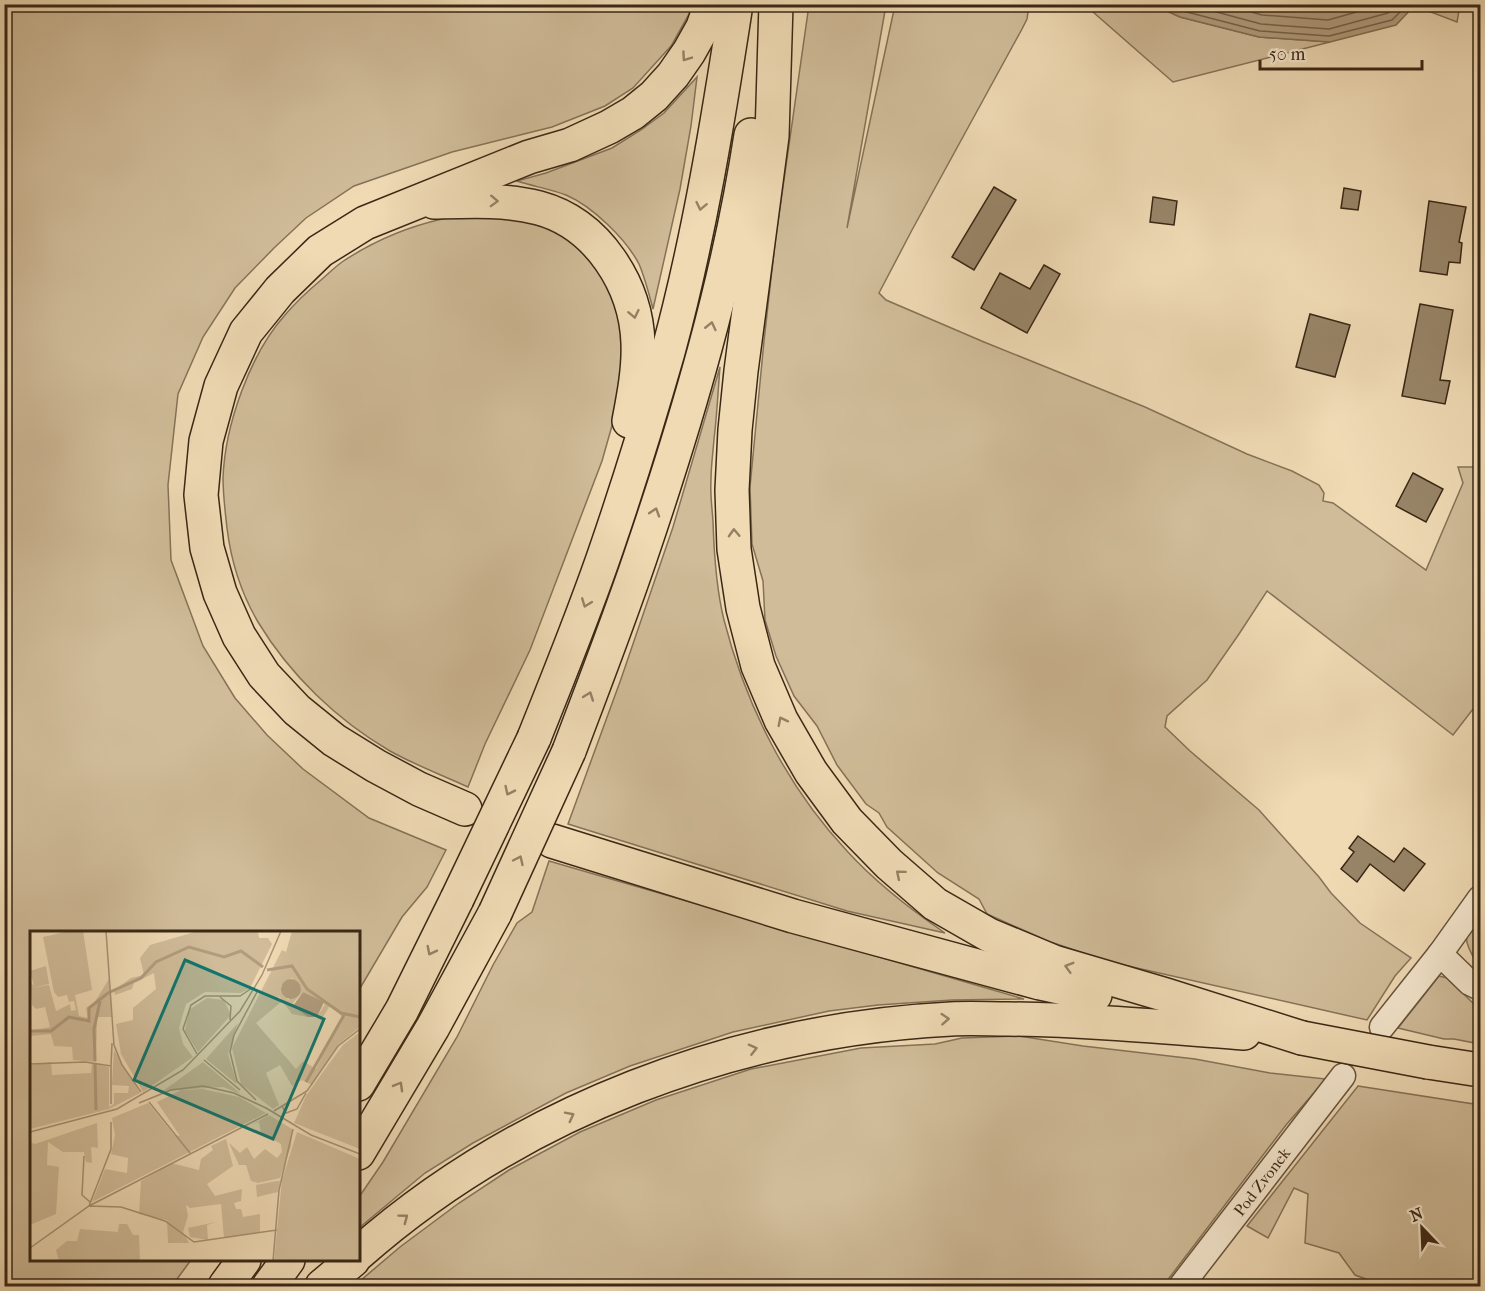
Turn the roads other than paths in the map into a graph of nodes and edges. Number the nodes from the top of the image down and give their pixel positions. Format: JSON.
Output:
{"nodes":[{"id":1,"x":711,"y":4,"type":"edge"},
{"id":2,"x":736,"y":4,"type":"edge"},
{"id":3,"x":770,"y":4,"type":"edge"},
{"id":4,"x":776,"y":4,"type":"edge"},
{"id":5,"x":414,"y":202,"type":"junction"},
{"id":6,"x":607,"y":548,"type":"junction"},
{"id":7,"x":465,"y":809,"type":"dead end"},
{"id":8,"x":552,"y":841,"type":"dead end"},
{"id":9,"x":1480,"y":898,"type":"edge"},
{"id":10,"x":1440,"y":954,"type":"junction"},
{"id":11,"x":1480,"y":988,"type":"edge"},
{"id":12,"x":1382,"y":1027,"type":"dead end"},
{"id":13,"x":1302,"y":1038,"type":"junction"},
{"id":14,"x":1480,"y":1070,"type":"edge"},
{"id":15,"x":1343,"y":1076,"type":"dead end"},
{"id":16,"x":360,"y":1081,"type":"edge"},
{"id":17,"x":360,"y":1150,"type":"edge"},
{"id":18,"x":360,"y":1252,"type":"edge"},
{"id":19,"x":243,"y":1261,"type":"edge"},
{"id":20,"x":287,"y":1261,"type":"edge"},
{"id":21,"x":351,"y":1261,"type":"edge"},
{"id":22,"x":225,"y":1287,"type":"edge"},
{"id":23,"x":269,"y":1287,"type":"edge"},
{"id":24,"x":322,"y":1287,"type":"edge"},
{"id":25,"x":1181,"y":1287,"type":"edge"}],
"edges":[{"from":1,"to":5,"type":"main road","one_way":true},
{"from":2,"to":6,"type":"main road","one_way":true},
{"from":17,"to":3,"type":"main road","one_way":true,"bridge":true},
{"from":13,"to":4,"type":"main road","one_way":true},
{"from":5,"to":6,"type":"main road","one_way":true},
{"from":5,"to":7,"type":"main road"},
{"from":6,"to":16,"type":"main road","one_way":true,"bridge":true},
{"from":8,"to":13,"type":"main road"},
{"from":9,"to":10,"type":"street"},
{"from":10,"to":11,"type":"street"},
{"from":10,"to":12,"type":"street"},
{"from":13,"to":14,"type":"main road","bridge":true},
{"from":18,"to":13,"type":"main road","one_way":true},
{"from":15,"to":25,"type":"street","name":"Pod Zvonek"},
{"from":19,"to":22,"type":"main road"},
{"from":20,"to":23,"type":"main road"},
{"from":21,"to":24,"type":"main road"}]}
